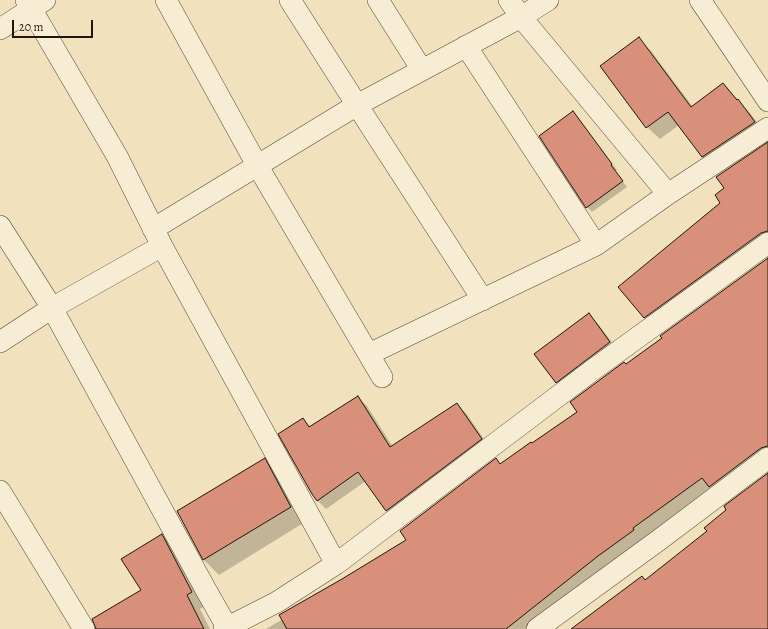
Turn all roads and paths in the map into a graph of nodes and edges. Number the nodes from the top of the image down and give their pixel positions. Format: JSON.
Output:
{"nodes":[{"id":1,"x":166,"y":0,"type":"edge"},
{"id":2,"x":290,"y":0,"type":"edge"},
{"id":3,"x":378,"y":0,"type":"edge"},
{"id":4,"x":548,"y":0,"type":"edge"},
{"id":5,"x":700,"y":0,"type":"edge"},
{"id":6,"x":34,"y":3,"type":"edge"},
{"id":7,"x":515,"y":8,"type":"edge"},
{"id":8,"x":0,"y":29,"type":"edge"},
{"id":9,"x":466,"y":46,"type":"junction"},
{"id":10,"x":422,"y":70,"type":"junction"},
{"id":11,"x":768,"y":101,"type":"edge"},
{"id":12,"x":357,"y":105,"type":"junction"},
{"id":13,"x":768,"y":128,"type":"edge"},
{"id":14,"x":257,"y":165,"type":"junction"},
{"id":15,"x":668,"y":194,"type":"junction"},
{"id":16,"x":0,"y":226,"type":"edge"},
{"id":17,"x":157,"y":237,"type":"junction"},
{"id":18,"x":768,"y":243,"type":"edge"},
{"id":19,"x":596,"y":245,"type":"junction"},
{"id":20,"x":483,"y":300,"type":"junction"},
{"id":21,"x":52,"y":308,"type":"junction"},
{"id":22,"x":0,"y":342,"type":"edge"},
{"id":23,"x":369,"y":354,"type":"junction"},
{"id":24,"x":382,"y":377,"type":"dead end"},
{"id":25,"x":768,"y":458,"type":"edge"},
{"id":26,"x":0,"y":491,"type":"edge"},
{"id":27,"x":336,"y":564,"type":"junction"},
{"id":28,"x":226,"y":628,"type":"edge"},
{"id":29,"x":84,"y":629,"type":"edge"},
{"id":30,"x":537,"y":629,"type":"edge"}],
"edges":[{"from":1,"to":14,"type":"street"},
{"from":2,"to":12,"type":"street"},
{"from":3,"to":10,"type":"street"},
{"from":4,"to":7,"type":"street"},
{"from":5,"to":11,"type":"street"},
{"from":6,"to":8,"type":"street"},
{"from":6,"to":17,"type":"street"},
{"from":7,"to":9,"type":"street"},
{"from":7,"to":15,"type":"street"},
{"from":9,"to":10,"type":"street"},
{"from":9,"to":19,"type":"street"},
{"from":10,"to":12,"type":"street"},
{"from":12,"to":14,"type":"street"},
{"from":12,"to":20,"type":"street"},
{"from":13,"to":15,"type":"street"},
{"from":14,"to":17,"type":"street"},
{"from":14,"to":23,"type":"street"},
{"from":15,"to":19,"type":"street"},
{"from":16,"to":21,"type":"street"},
{"from":17,"to":21,"type":"street"},
{"from":17,"to":27,"type":"street"},
{"from":18,"to":27,"type":"street"},
{"from":19,"to":20,"type":"street"},
{"from":20,"to":23,"type":"street"},
{"from":21,"to":22,"type":"street"},
{"from":21,"to":28,"type":"street"},
{"from":23,"to":24,"type":"street"},
{"from":25,"to":30,"type":"street"},
{"from":26,"to":29,"type":"street"},
{"from":27,"to":28,"type":"street"}]}
